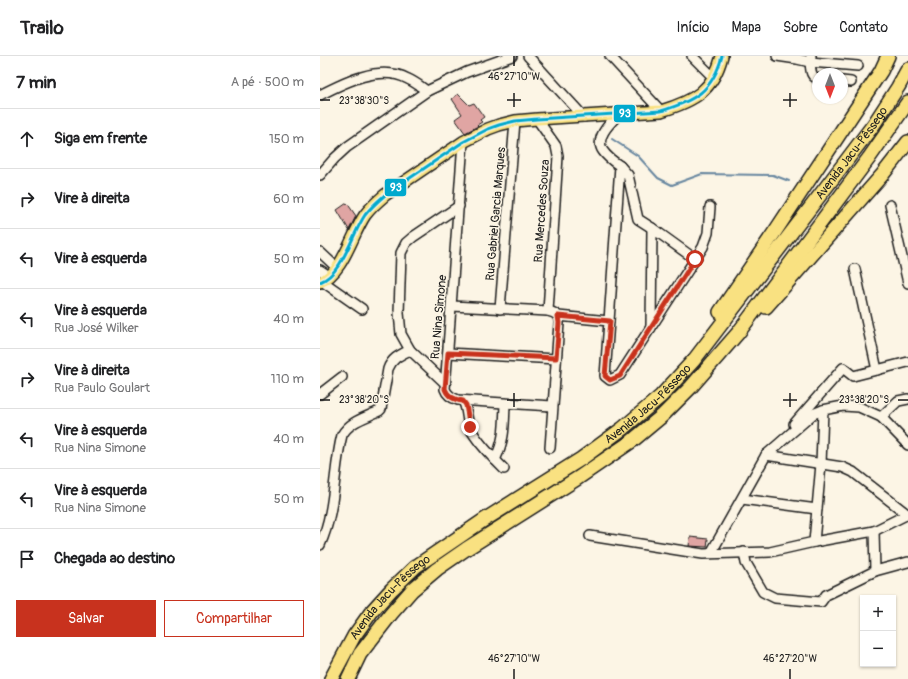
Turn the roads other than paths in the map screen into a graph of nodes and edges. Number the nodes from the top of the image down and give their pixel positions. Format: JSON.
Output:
{"nodes":[{"id":1,"x":512,"y":56,"type":"edge"},
{"id":2,"x":528,"y":56,"type":"edge"},
{"id":3,"x":610,"y":56,"type":"edge"},
{"id":4,"x":692,"y":56,"type":"edge"},
{"id":5,"x":722,"y":56,"type":"edge"},
{"id":6,"x":777,"y":56,"type":"edge"},
{"id":7,"x":888,"y":56,"type":"edge"},
{"id":8,"x":810,"y":59,"type":"edge"},
{"id":9,"x":858,"y":66,"type":"dead end"},
{"id":10,"x":908,"y":69,"type":"edge"},
{"id":11,"x":812,"y":74,"type":"edge"},
{"id":12,"x":713,"y":78,"type":"junction"},
{"id":13,"x":427,"y":90,"type":"junction"},
{"id":14,"x":320,"y":95,"type":"edge"},
{"id":15,"x":908,"y":102,"type":"edge"},
{"id":16,"x":662,"y":111,"type":"junction"},
{"id":17,"x":618,"y":115,"type":"junction"},
{"id":18,"x":584,"y":117,"type":"junction"},
{"id":19,"x":537,"y":119,"type":"junction"},
{"id":20,"x":515,"y":121,"type":"junction"},
{"id":21,"x":463,"y":142,"type":"junction"},
{"id":22,"x":908,"y":142,"type":"edge"},
{"id":23,"x":620,"y":166,"type":"junction"},
{"id":24,"x":320,"y":175,"type":"edge"},
{"id":25,"x":459,"y":206,"type":"junction"},
{"id":26,"x":890,"y":206,"type":"dead end"},
{"id":27,"x":710,"y":207,"type":"dead end"},
{"id":28,"x":652,"y":228,"type":"junction"},
{"id":29,"x":320,"y":252,"type":"edge"},
{"id":30,"x":695,"y":259,"type":"junction"},
{"id":31,"x":856,"y":269,"type":"dead end"},
{"id":32,"x":326,"y":275,"type":"edge"},
{"id":33,"x":908,"y":283,"type":"edge"},
{"id":34,"x":452,"y":306,"type":"junction"},
{"id":35,"x":362,"y":309,"type":"dead end"},
{"id":36,"x":500,"y":309,"type":"junction"},
{"id":37,"x":554,"y":313,"type":"junction"},
{"id":38,"x":610,"y":321,"type":"junction"},
{"id":39,"x":651,"y":328,"type":"junction"},
{"id":40,"x":738,"y":333,"type":"junction"},
{"id":41,"x":410,"y":350,"type":"junction"},
{"id":42,"x":448,"y":353,"type":"junction"},
{"id":43,"x":556,"y":358,"type":"junction"},
{"id":44,"x":694,"y":360,"type":"junction"},
{"id":45,"x":908,"y":362,"type":"edge"},
{"id":46,"x":878,"y":370,"type":"junction"},
{"id":47,"x":342,"y":377,"type":"dead end"},
{"id":48,"x":445,"y":383,"type":"junction"},
{"id":49,"x":320,"y":394,"type":"edge"},
{"id":50,"x":908,"y":399,"type":"edge"},
{"id":51,"x":463,"y":401,"type":"junction"},
{"id":52,"x":505,"y":404,"type":"junction"},
{"id":53,"x":552,"y":406,"type":"junction"},
{"id":54,"x":823,"y":410,"type":"junction"},
{"id":55,"x":881,"y":417,"type":"junction"},
{"id":56,"x":908,"y":445,"type":"edge"},
{"id":57,"x":550,"y":448,"type":"dead end"},
{"id":58,"x":766,"y":456,"type":"junction"},
{"id":59,"x":495,"y":460,"type":"junction"},
{"id":60,"x":822,"y":464,"type":"junction"},
{"id":61,"x":504,"y":468,"type":"dead end"},
{"id":62,"x":742,"y":499,"type":"junction"},
{"id":63,"x":817,"y":509,"type":"junction"},
{"id":64,"x":908,"y":514,"type":"edge"},
{"id":65,"x":874,"y":531,"type":"junction"},
{"id":66,"x":590,"y":536,"type":"dead end"},
{"id":67,"x":814,"y":542,"type":"junction"},
{"id":68,"x":320,"y":545,"type":"edge"},
{"id":69,"x":744,"y":552,"type":"junction"},
{"id":70,"x":711,"y":553,"type":"junction"},
{"id":71,"x":908,"y":562,"type":"edge"},
{"id":72,"x":875,"y":571,"type":"junction"},
{"id":73,"x":331,"y":679,"type":"edge"},
{"id":74,"x":348,"y":679,"type":"edge"}],
"edges":[{"from":1,"to":13,"type":"street"},
{"from":2,"to":18,"type":"street"},
{"from":3,"to":16,"type":"street"},
{"from":4,"to":12,"type":"street"},
{"from":5,"to":12,"type":"main road"},
{"from":6,"to":8,"type":"street"},
{"from":7,"to":44,"type":"highway"},
{"from":8,"to":9,"type":"street"},
{"from":8,"to":11,"type":"street"},
{"from":10,"to":44,"type":"highway","name":"Avenida Jacu-Pêssego"},
{"from":12,"to":16,"type":"main road"},
{"from":13,"to":14,"type":"street"},
{"from":13,"to":24,"type":"street"},
{"from":15,"to":40,"type":"highway","name":"Avenida Jacu-Pêssego"},
{"from":16,"to":17,"type":"main road"},
{"from":17,"to":18,"type":"main road"},
{"from":17,"to":23,"type":"street"},
{"from":18,"to":19,"type":"main road"},
{"from":19,"to":20,"type":"main road"},
{"from":19,"to":37,"type":"street","name":"Rua Mercedes Souza"},
{"from":20,"to":21,"type":"main road"},
{"from":20,"to":36,"type":"street","name":"Rua Gabriel Garcia Marques"},
{"from":21,"to":25,"type":"street","name":"Rua Nina Simone"},
{"from":21,"to":32,"type":"main road"},
{"from":22,"to":40,"type":"highway"},
{"from":23,"to":28,"type":"street"},
{"from":23,"to":38,"type":"street"},
{"from":25,"to":34,"type":"street","name":"Rua Nina Simone"},
{"from":25,"to":41,"type":"street"},
{"from":26,"to":33,"type":"street"},
{"from":27,"to":30,"type":"street"},
{"from":28,"to":30,"type":"street"},
{"from":28,"to":39,"type":"street"},
{"from":29,"to":32,"type":"street"},
{"from":30,"to":39,"type":"street"},
{"from":31,"to":46,"type":"street"},
{"from":32,"to":35,"type":"street"},
{"from":34,"to":36,"type":"street"},
{"from":34,"to":42,"type":"street","name":"Rua Nina Simone"},
{"from":36,"to":37,"type":"street"},
{"from":37,"to":38,"type":"street"},
{"from":37,"to":43,"type":"street","name":"Rua Mercedes Souza"},
{"from":38,"to":39,"type":"street"},
{"from":40,"to":74,"type":"highway","name":"Avenida Jacu-Pêssego"},
{"from":41,"to":48,"type":"street"},
{"from":41,"to":68,"type":"street"},
{"from":42,"to":43,"type":"street"},
{"from":42,"to":48,"type":"street","name":"Rua Nina Simone"},
{"from":43,"to":53,"type":"street","name":"Rua Mercedes Souza"},
{"from":44,"to":73,"type":"highway","name":"Avenida Jacu-Pêssego"},
{"from":45,"to":46,"type":"street"},
{"from":46,"to":58,"type":"street"},
{"from":47,"to":49,"type":"street"},
{"from":48,"to":51,"type":"street"},
{"from":50,"to":55,"type":"street"},
{"from":51,"to":52,"type":"street"},
{"from":51,"to":59,"type":"street"},
{"from":52,"to":53,"type":"street"},
{"from":52,"to":59,"type":"street"},
{"from":53,"to":57,"type":"street","name":"Rua Mercedes Souza"},
{"from":54,"to":55,"type":"street"},
{"from":54,"to":58,"type":"street"},
{"from":54,"to":60,"type":"street"},
{"from":55,"to":56,"type":"street"},
{"from":58,"to":60,"type":"street"},
{"from":58,"to":62,"type":"street"},
{"from":59,"to":61,"type":"street"},
{"from":60,"to":63,"type":"street"},
{"from":60,"to":64,"type":"street"},
{"from":62,"to":63,"type":"street"},
{"from":62,"to":70,"type":"street"},
{"from":63,"to":67,"type":"street"},
{"from":64,"to":65,"type":"street"},
{"from":65,"to":67,"type":"street"},
{"from":65,"to":72,"type":"street"},
{"from":66,"to":70,"type":"street"},
{"from":67,"to":69,"type":"street"},
{"from":69,"to":70,"type":"street"},
{"from":69,"to":72,"type":"street"},
{"from":71,"to":72,"type":"street"}]}
